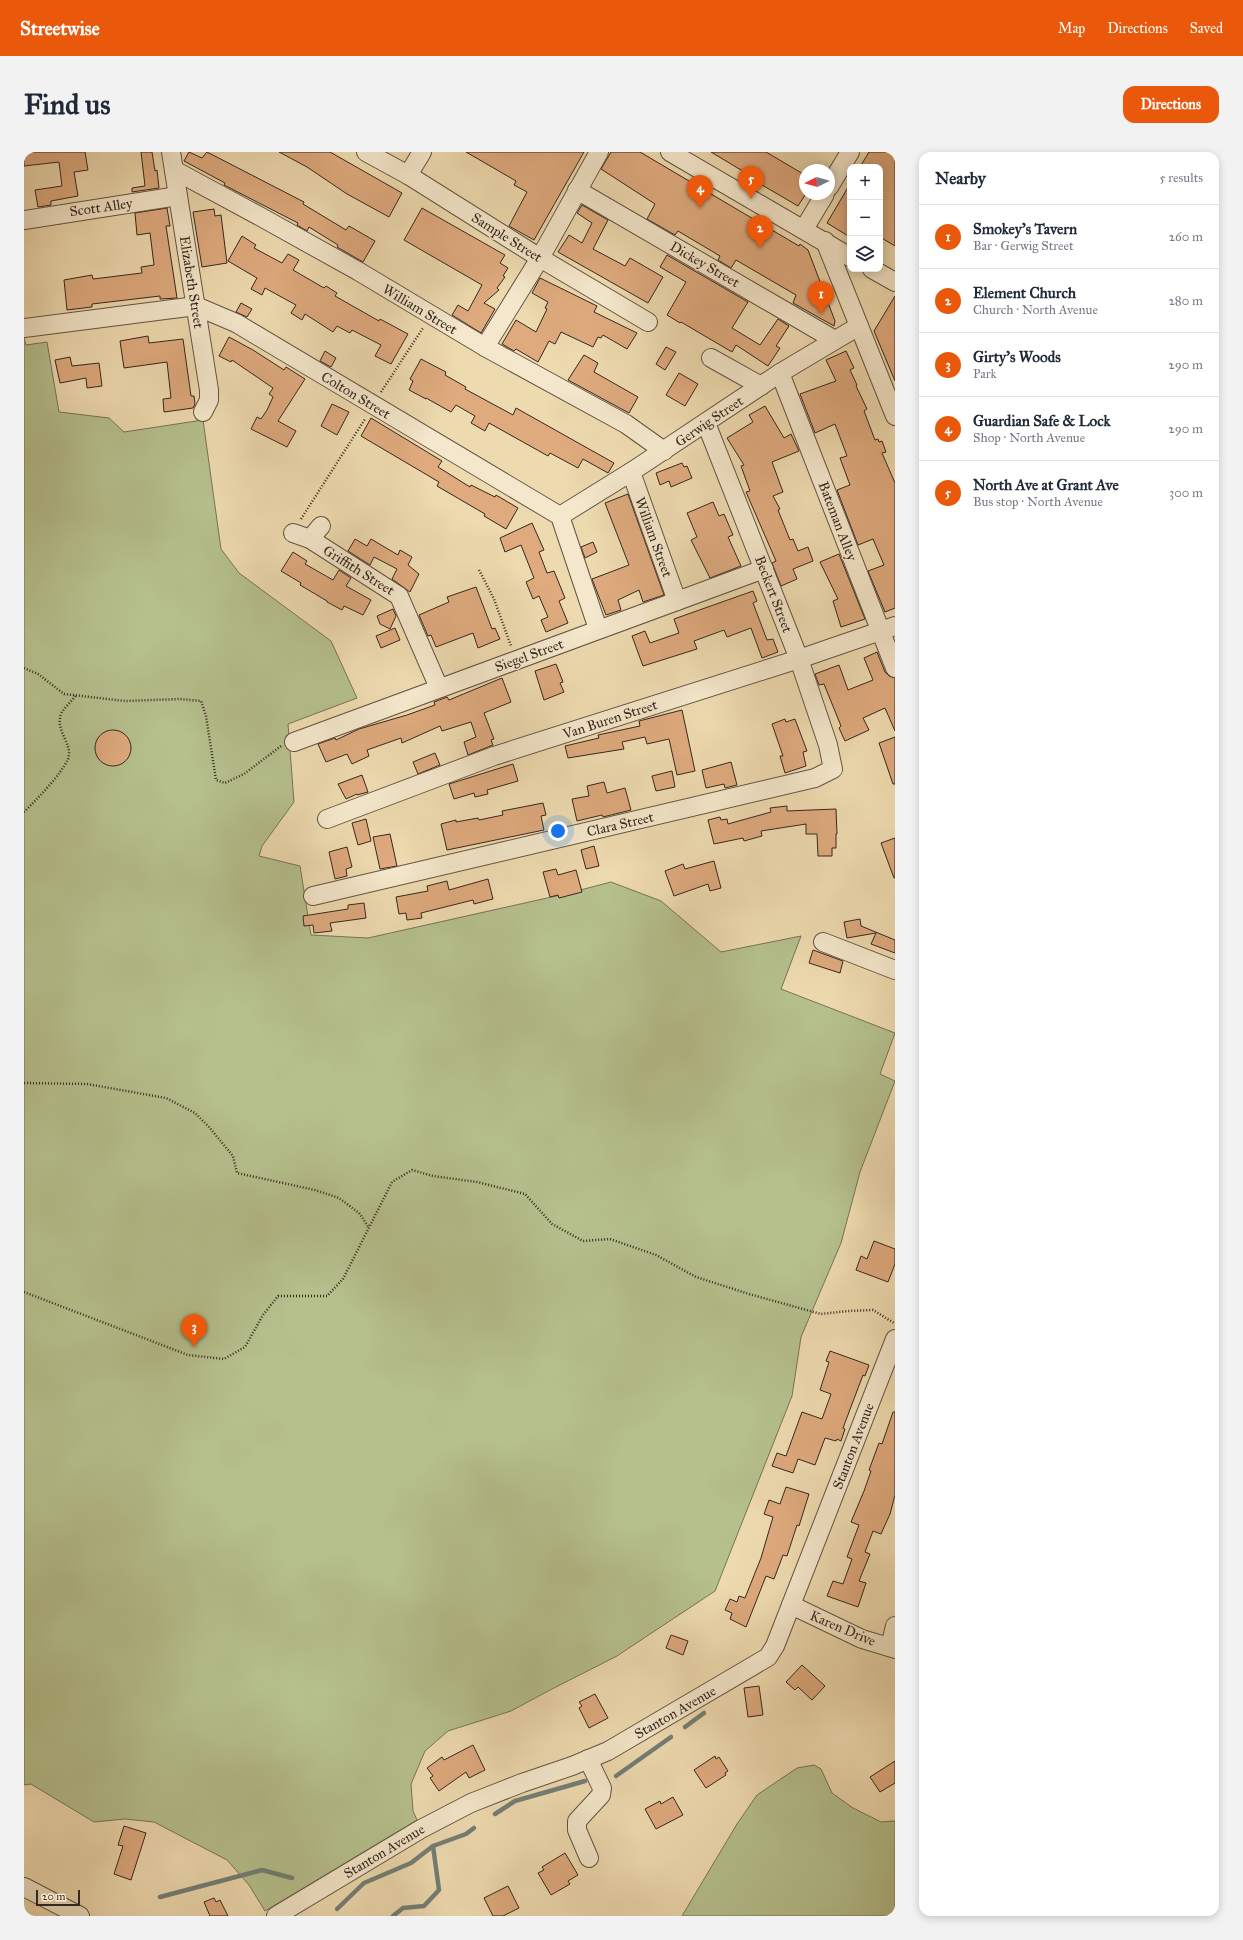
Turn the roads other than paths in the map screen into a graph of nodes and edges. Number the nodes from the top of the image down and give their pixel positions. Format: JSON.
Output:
{"nodes":[{"id":1,"x":171,"y":152,"type":"edge"},
{"id":2,"x":366,"y":152,"type":"edge"},
{"id":3,"x":422,"y":152,"type":"edge"},
{"id":4,"x":599,"y":152,"type":"edge"},
{"id":5,"x":670,"y":152,"type":"edge"},
{"id":6,"x":850,"y":152,"type":"edge"},
{"id":7,"x":174,"y":170,"type":"junction"},
{"id":8,"x":408,"y":175,"type":"junction"},
{"id":9,"x":835,"y":177,"type":"edge"},
{"id":10,"x":577,"y":190,"type":"junction"},
{"id":11,"x":178,"y":196,"type":"junction"},
{"id":12,"x":821,"y":200,"type":"edge"},
{"id":13,"x":24,"y":220,"type":"edge"},
{"id":14,"x":804,"y":229,"type":"junction"},
{"id":15,"x":825,"y":241,"type":"junction"},
{"id":16,"x":847,"y":255,"type":"edge"},
{"id":17,"x":540,"y":258,"type":"junction"},
{"id":18,"x":877,"y":272,"type":"edge"},
{"id":19,"x":895,"y":282,"type":"edge"},
{"id":20,"x":196,"y":306,"type":"junction"},
{"id":21,"x":648,"y":322,"type":"dead end"},
{"id":22,"x":859,"y":326,"type":"junction"},
{"id":23,"x":24,"y":328,"type":"edge"},
{"id":24,"x":834,"y":339,"type":"junction"},
{"id":25,"x":485,"y":347,"type":"junction"},
{"id":26,"x":711,"y":358,"type":"dead end"},
{"id":27,"x":780,"y":373,"type":"junction"},
{"id":28,"x":761,"y":386,"type":"junction"},
{"id":29,"x":203,"y":412,"type":"dead end"},
{"id":30,"x":895,"y":416,"type":"edge"},
{"id":31,"x":706,"y":423,"type":"junction"},
{"id":32,"x":664,"y":450,"type":"junction"},
{"id":33,"x":631,"y":472,"type":"junction"},
{"id":34,"x":560,"y":516,"type":"junction"},
{"id":35,"x":293,"y":533,"type":"road end"},
{"id":36,"x":764,"y":569,"type":"junction"},
{"id":37,"x":677,"y":602,"type":"junction"},
{"id":38,"x":888,"y":628,"type":"edge"},
{"id":39,"x":598,"y":629,"type":"junction"},
{"id":40,"x":798,"y":659,"type":"junction"},
{"id":41,"x":895,"y":668,"type":"edge"},
{"id":42,"x":439,"y":688,"type":"junction"},
{"id":43,"x":294,"y":742,"type":"road end"},
{"id":44,"x":832,"y":769,"type":"joint"},
{"id":45,"x":327,"y":819,"type":"dead end"},
{"id":46,"x":313,"y":896,"type":"dead end"},
{"id":47,"x":823,"y":942,"type":"dead end"},
{"id":48,"x":895,"y":970,"type":"edge"},
{"id":49,"x":895,"y":1339,"type":"edge"},
{"id":50,"x":791,"y":1606,"type":"junction"},
{"id":51,"x":895,"y":1626,"type":"edge"},
{"id":52,"x":892,"y":1648,"type":"edge"},
{"id":53,"x":588,"y":1759,"type":"junction"},
{"id":54,"x":589,"y":1858,"type":"dead end"},
{"id":55,"x":24,"y":1887,"type":"edge"},
{"id":56,"x":80,"y":1916,"type":"edge"},
{"id":57,"x":276,"y":1916,"type":"edge"}],
"edges":[{"from":1,"to":7,"type":"street","name":"Elizabeth Street"},
{"from":2,"to":8,"type":"street","name":"Sample Street"},
{"from":3,"to":8,"type":"street"},
{"from":4,"to":10,"type":"street"},
{"from":5,"to":14,"type":"street"},
{"from":6,"to":9,"type":"street"},
{"from":7,"to":11,"type":"street","name":"Elizabeth Street"},
{"from":7,"to":25,"type":"street","name":"William Street"},
{"from":8,"to":17,"type":"street","name":"Sample Street"},
{"from":10,"to":17,"type":"street"},
{"from":10,"to":24,"type":"street","name":"Dickey Street"},
{"from":11,"to":13,"type":"street","name":"Scott Alley"},
{"from":11,"to":20,"type":"street","name":"Elizabeth Street"},
{"from":12,"to":14,"type":"street"},
{"from":14,"to":15,"type":"street"},
{"from":15,"to":16,"type":"street"},
{"from":15,"to":22,"type":"street"},
{"from":17,"to":21,"type":"street","name":"Sample Street"},
{"from":17,"to":25,"type":"street"},
{"from":18,"to":19,"type":"street"},
{"from":20,"to":23,"type":"street"},
{"from":20,"to":29,"type":"street","name":"Elizabeth Street"},
{"from":20,"to":34,"type":"street","name":"Colton Street"},
{"from":22,"to":24,"type":"street","name":"Gerwig Street"},
{"from":22,"to":30,"type":"street"},
{"from":24,"to":27,"type":"street","name":"Gerwig Street"},
{"from":25,"to":32,"type":"street","name":"William Street"},
{"from":26,"to":28,"type":"street"},
{"from":27,"to":28,"type":"street","name":"Gerwig Street"},
{"from":27,"to":38,"type":"street","name":"Bateman Alley"},
{"from":28,"to":31,"type":"street","name":"Gerwig Street"},
{"from":31,"to":32,"type":"street","name":"Gerwig Street"},
{"from":31,"to":36,"type":"street","name":"Beckert Street"},
{"from":32,"to":33,"type":"street","name":"Gerwig Street"},
{"from":33,"to":34,"type":"street","name":"Gerwig Street"},
{"from":33,"to":37,"type":"street","name":"William Street"},
{"from":34,"to":39,"type":"street"},
{"from":35,"to":42,"type":"street","name":"Griffith Street"},
{"from":36,"to":37,"type":"street","name":"Siegel Street"},
{"from":36,"to":40,"type":"street","name":"Beckert Street"},
{"from":37,"to":39,"type":"street","name":"Siegel Street"},
{"from":38,"to":40,"type":"street","name":"Van Buren Street"},
{"from":38,"to":41,"type":"street","name":"Bateman Alley"},
{"from":39,"to":42,"type":"street","name":"Siegel Street"},
{"from":40,"to":44,"type":"street","name":"Beckert Street"},
{"from":40,"to":45,"type":"street","name":"Van Buren Street"},
{"from":42,"to":43,"type":"street","name":"Siegel Street"},
{"from":44,"to":46,"type":"street","name":"Clara Street"},
{"from":47,"to":48,"type":"street"},
{"from":49,"to":50,"type":"street","name":"Stanton Avenue"},
{"from":50,"to":52,"type":"street","name":"Karen Drive"},
{"from":50,"to":53,"type":"street","name":"Stanton Avenue"},
{"from":51,"to":52,"type":"street"},
{"from":53,"to":54,"type":"street"},
{"from":53,"to":57,"type":"street","name":"Stanton Avenue"},
{"from":55,"to":56,"type":"street"}]}
